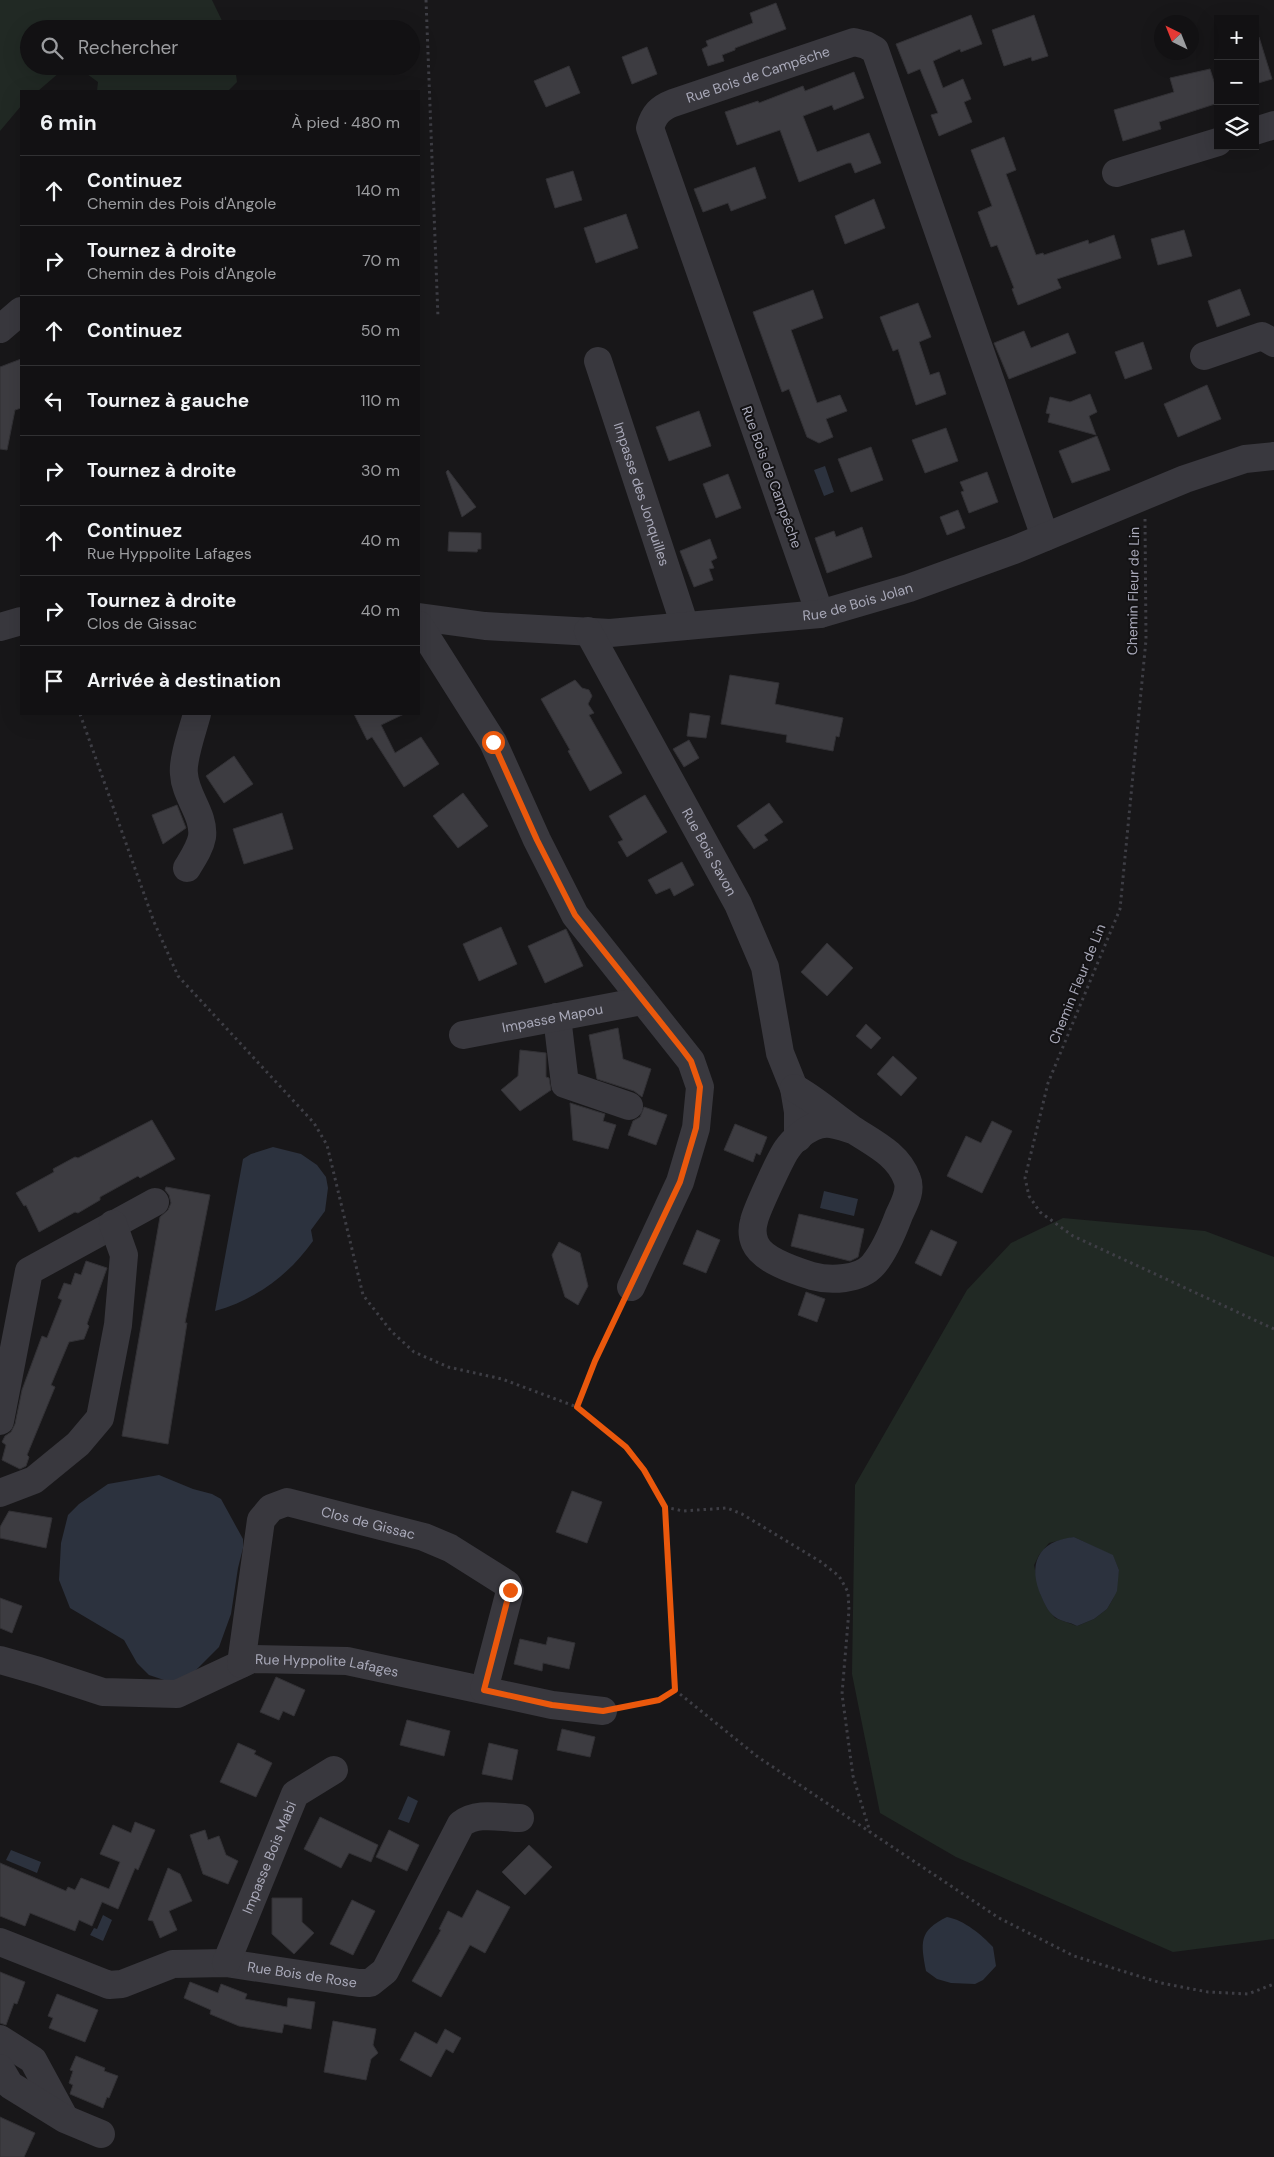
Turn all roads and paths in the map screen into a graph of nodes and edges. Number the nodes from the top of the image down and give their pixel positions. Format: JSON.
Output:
{"nodes":[{"id":1,"x":426,"y":0,"type":"edge"},
{"id":2,"x":1274,"y":125,"type":"edge"},
{"id":3,"x":1259,"y":130,"type":"edge"},
{"id":4,"x":1214,"y":143,"type":"edge"},
{"id":5,"x":1116,"y":173,"type":"dead end"},
{"id":6,"x":20,"y":312,"type":"edge"},
{"id":7,"x":438,"y":318,"type":"dead end"},
{"id":8,"x":0,"y":329,"type":"edge"},
{"id":9,"x":1274,"y":343,"type":"edge"},
{"id":10,"x":1204,"y":356,"type":"dead end"},
{"id":11,"x":598,"y":361,"type":"dead end"},
{"id":12,"x":1274,"y":456,"type":"edge"},
{"id":13,"x":1145,"y":496,"type":"junction"},
{"id":14,"x":1045,"y":537,"type":"junction"},
{"id":15,"x":820,"y":614,"type":"junction"},
{"id":16,"x":420,"y":617,"type":"edge"},
{"id":17,"x":20,"y":621,"type":"edge"},
{"id":18,"x":685,"y":626,"type":"junction"},
{"id":19,"x":0,"y":627,"type":"edge"},
{"id":20,"x":420,"y":627,"type":"edge"},
{"id":21,"x":588,"y":632,"type":"junction"},
{"id":22,"x":80,"y":715,"type":"edge"},
{"id":23,"x":197,"y":715,"type":"edge"},
{"id":24,"x":187,"y":868,"type":"dead end"},
{"id":25,"x":642,"y":1001,"type":"junction"},
{"id":26,"x":557,"y":1017,"type":"junction"},
{"id":27,"x":463,"y":1035,"type":"dead end"},
{"id":28,"x":794,"y":1088,"type":"junction"},
{"id":29,"x":629,"y":1106,"type":"dead end"},
{"id":30,"x":853,"y":1130,"type":"junction"},
{"id":31,"x":798,"y":1138,"type":"junction"},
{"id":32,"x":155,"y":1202,"type":"dead end"},
{"id":33,"x":113,"y":1224,"type":"junction"},
{"id":34,"x":632,"y":1287,"type":"joint"},
{"id":35,"x":1274,"y":1329,"type":"edge"},
{"id":36,"x":577,"y":1407,"type":"junction"},
{"id":37,"x":0,"y":1421,"type":"edge"},
{"id":38,"x":0,"y":1493,"type":"edge"},
{"id":39,"x":665,"y":1507,"type":"junction"},
{"id":40,"x":0,"y":1660,"type":"edge"},
{"id":41,"x":241,"y":1664,"type":"junction"},
{"id":42,"x":484,"y":1690,"type":"junction"},
{"id":43,"x":675,"y":1690,"type":"junction"},
{"id":44,"x":603,"y":1711,"type":"joint"},
{"id":45,"x":334,"y":1770,"type":"dead end"},
{"id":46,"x":520,"y":1818,"type":"dead end"},
{"id":47,"x":870,"y":1832,"type":"junction"},
{"id":48,"x":0,"y":1942,"type":"edge"},
{"id":49,"x":226,"y":1963,"type":"junction"},
{"id":50,"x":1274,"y":1984,"type":"edge"},
{"id":51,"x":0,"y":2039,"type":"edge"},
{"id":52,"x":0,"y":2068,"type":"edge"},
{"id":53,"x":65,"y":2119,"type":"junction"},
{"id":54,"x":101,"y":2134,"type":"dead end"}],
"edges":[{"from":1,"to":7,"type":"path"},
{"from":2,"to":3,"type":"street"},
{"from":4,"to":5,"type":"street"},
{"from":6,"to":8,"type":"street"},
{"from":9,"to":10,"type":"street"},
{"from":11,"to":18,"type":"street","name":"Impasse des Jonquilles"},
{"from":12,"to":13,"type":"street","name":"Rue de Bois Jolan"},
{"from":13,"to":14,"type":"street","name":"Rue de Bois Jolan"},
{"from":13,"to":35,"type":"path","name":"Chemin Fleur de Lin"},
{"from":14,"to":15,"type":"street","name":"Rue de Bois Jolan"},
{"from":14,"to":15,"type":"street","name":"Rue Bois de Campêche"},
{"from":15,"to":18,"type":"street","name":"Rue de Bois Jolan"},
{"from":16,"to":21,"type":"street","name":"Rue de Bois Jolan"},
{"from":17,"to":19,"type":"street"},
{"from":18,"to":21,"type":"street","name":"Rue de Bois Jolan"},
{"from":20,"to":25,"type":"street"},
{"from":21,"to":28,"type":"street","name":"Rue Bois Savon"},
{"from":22,"to":36,"type":"path"},
{"from":23,"to":24,"type":"street"},
{"from":25,"to":26,"type":"street","name":"Impasse Mapou"},
{"from":25,"to":34,"type":"street"},
{"from":26,"to":27,"type":"street","name":"Impasse Mapou"},
{"from":26,"to":29,"type":"street"},
{"from":28,"to":30,"type":"street"},
{"from":28,"to":31,"type":"street","name":"Rue Bois Savon"},
{"from":30,"to":31,"type":"street"},
{"from":30,"to":31,"type":"street"},
{"from":32,"to":33,"type":"street"},
{"from":33,"to":37,"type":"street"},
{"from":33,"to":38,"type":"street"},
{"from":34,"to":36,"type":"path"},
{"from":36,"to":39,"type":"path"},
{"from":39,"to":43,"type":"path"},
{"from":39,"to":47,"type":"path"},
{"from":40,"to":41,"type":"street","name":"Rue Hyppolite Lafages"},
{"from":41,"to":42,"type":"street","name":"Rue Hyppolite Lafages"},
{"from":41,"to":42,"type":"street","name":"Clos de Gissac"},
{"from":42,"to":44,"type":"street","name":"Rue Hyppolite Lafages"},
{"from":43,"to":44,"type":"path"},
{"from":43,"to":47,"type":"path"},
{"from":45,"to":49,"type":"street","name":"Impasse Bois Mabi"},
{"from":46,"to":49,"type":"street","name":"Rue Bois de Rose"},
{"from":47,"to":50,"type":"path"},
{"from":48,"to":49,"type":"street","name":"Rue Bois de Rose"},
{"from":51,"to":53,"type":"street"},
{"from":52,"to":53,"type":"street"},
{"from":53,"to":54,"type":"street"}]}
